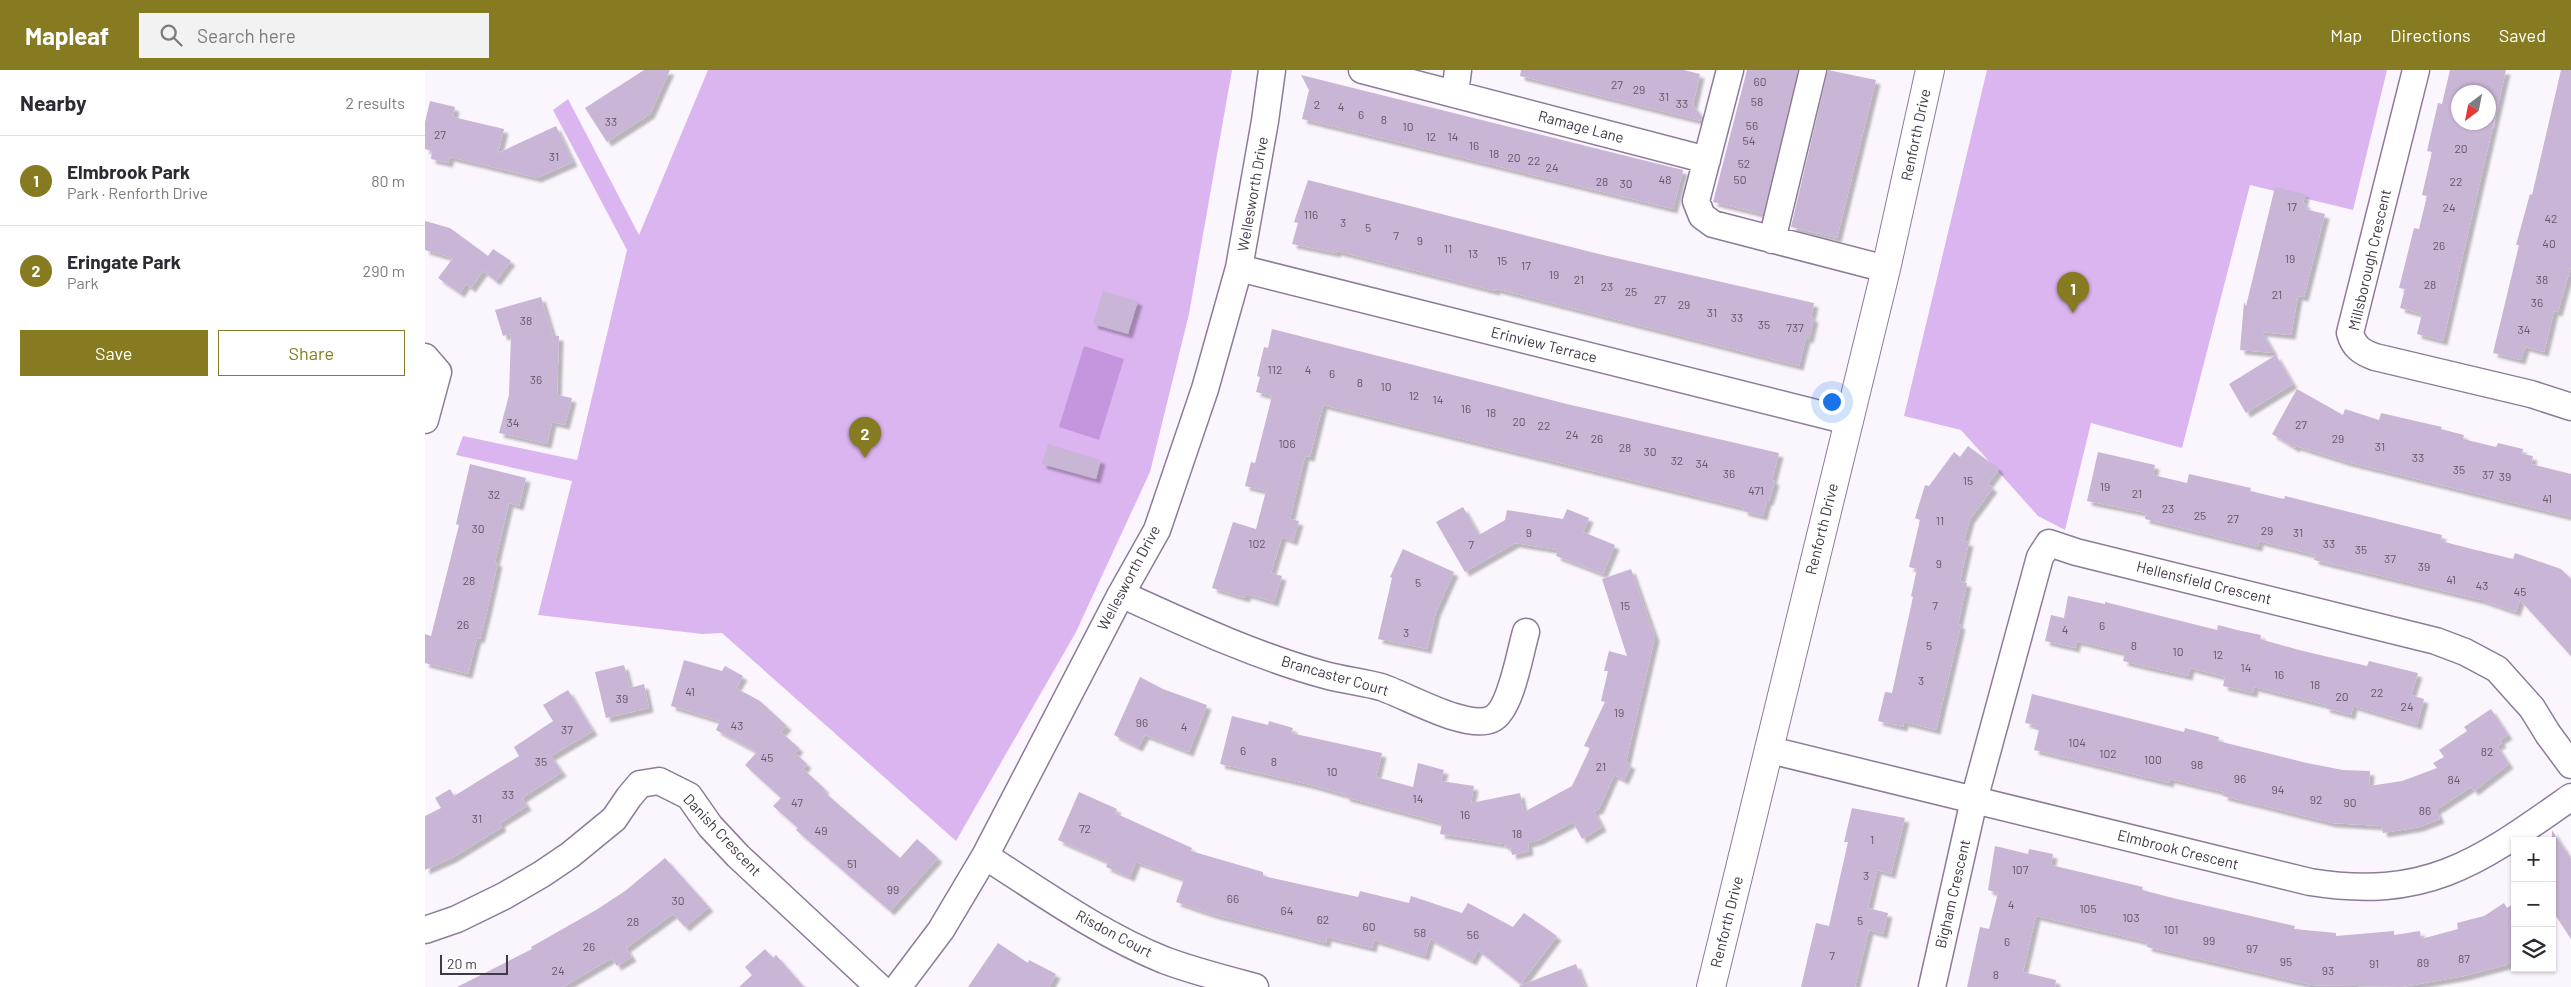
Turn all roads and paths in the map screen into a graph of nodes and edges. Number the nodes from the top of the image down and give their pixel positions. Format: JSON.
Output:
{"nodes":[{"id":1,"x":1272,"y":70,"type":"edge"},
{"id":2,"x":1730,"y":70,"type":"edge"},
{"id":3,"x":1813,"y":70,"type":"edge"},
{"id":4,"x":1930,"y":70,"type":"edge"},
{"id":5,"x":2416,"y":70,"type":"edge"},
{"id":6,"x":1369,"y":71,"type":"edge"},
{"id":7,"x":1457,"y":82,"type":"edge"},
{"id":8,"x":1707,"y":160,"type":"junction"},
{"id":9,"x":1773,"y":240,"type":"junction"},
{"id":10,"x":1239,"y":268,"type":"junction"},
{"id":11,"x":1886,"y":269,"type":"junction"},
{"id":12,"x":425,"y":357,"type":"edge"},
{"id":13,"x":2571,"y":407,"type":"edge"},
{"id":14,"x":425,"y":420,"type":"edge"},
{"id":15,"x":1848,"y":421,"type":"junction"},
{"id":16,"x":1121,"y":594,"type":"junction"},
{"id":17,"x":1526,"y":632,"type":"dead end"},
{"id":18,"x":1770,"y":750,"type":"junction"},
{"id":19,"x":2571,"y":766,"type":"edge"},
{"id":20,"x":2571,"y":797,"type":"edge"},
{"id":21,"x":1974,"y":800,"type":"junction"},
{"id":22,"x":985,"y":856,"type":"junction"},
{"id":23,"x":425,"y":930,"type":"edge"},
{"id":24,"x":879,"y":987,"type":"edge"},
{"id":25,"x":898,"y":987,"type":"edge"},
{"id":26,"x":1255,"y":987,"type":"edge"},
{"id":27,"x":1711,"y":987,"type":"edge"},
{"id":28,"x":1932,"y":987,"type":"edge"}],
"edges":[{"from":1,"to":10,"type":"street","name":"Wellesworth Drive"},
{"from":2,"to":8,"type":"street"},
{"from":3,"to":9,"type":"street"},
{"from":4,"to":11,"type":"main road","name":"Renforth Drive"},
{"from":5,"to":13,"type":"street","name":"Millsborough Crescent"},
{"from":6,"to":7,"type":"street","name":"Ramage Lane"},
{"from":7,"to":8,"type":"street","name":"Ramage Lane"},
{"from":8,"to":9,"type":"street"},
{"from":9,"to":11,"type":"street"},
{"from":10,"to":15,"type":"street","name":"Erinview Terrace"},
{"from":10,"to":16,"type":"street","name":"Wellesworth Drive"},
{"from":11,"to":15,"type":"main road","name":"Renforth Drive"},
{"from":12,"to":14,"type":"street"},
{"from":15,"to":18,"type":"main road","name":"Renforth Drive"},
{"from":16,"to":17,"type":"street","name":"Brancaster Court"},
{"from":16,"to":22,"type":"street","name":"Wellesworth Drive"},
{"from":18,"to":21,"type":"street","name":"Elmbrook Crescent"},
{"from":18,"to":27,"type":"main road","name":"Renforth Drive"},
{"from":19,"to":21,"type":"street","name":"Hellensfield Crescent"},
{"from":20,"to":21,"type":"street","name":"Elmbrook Crescent"},
{"from":21,"to":28,"type":"street","name":"Bigham Crescent"},
{"from":22,"to":25,"type":"street","name":"Wellesworth Drive"},
{"from":22,"to":26,"type":"street","name":"Risdon Court"},
{"from":23,"to":24,"type":"street","name":"Danish Crescent"}]}
